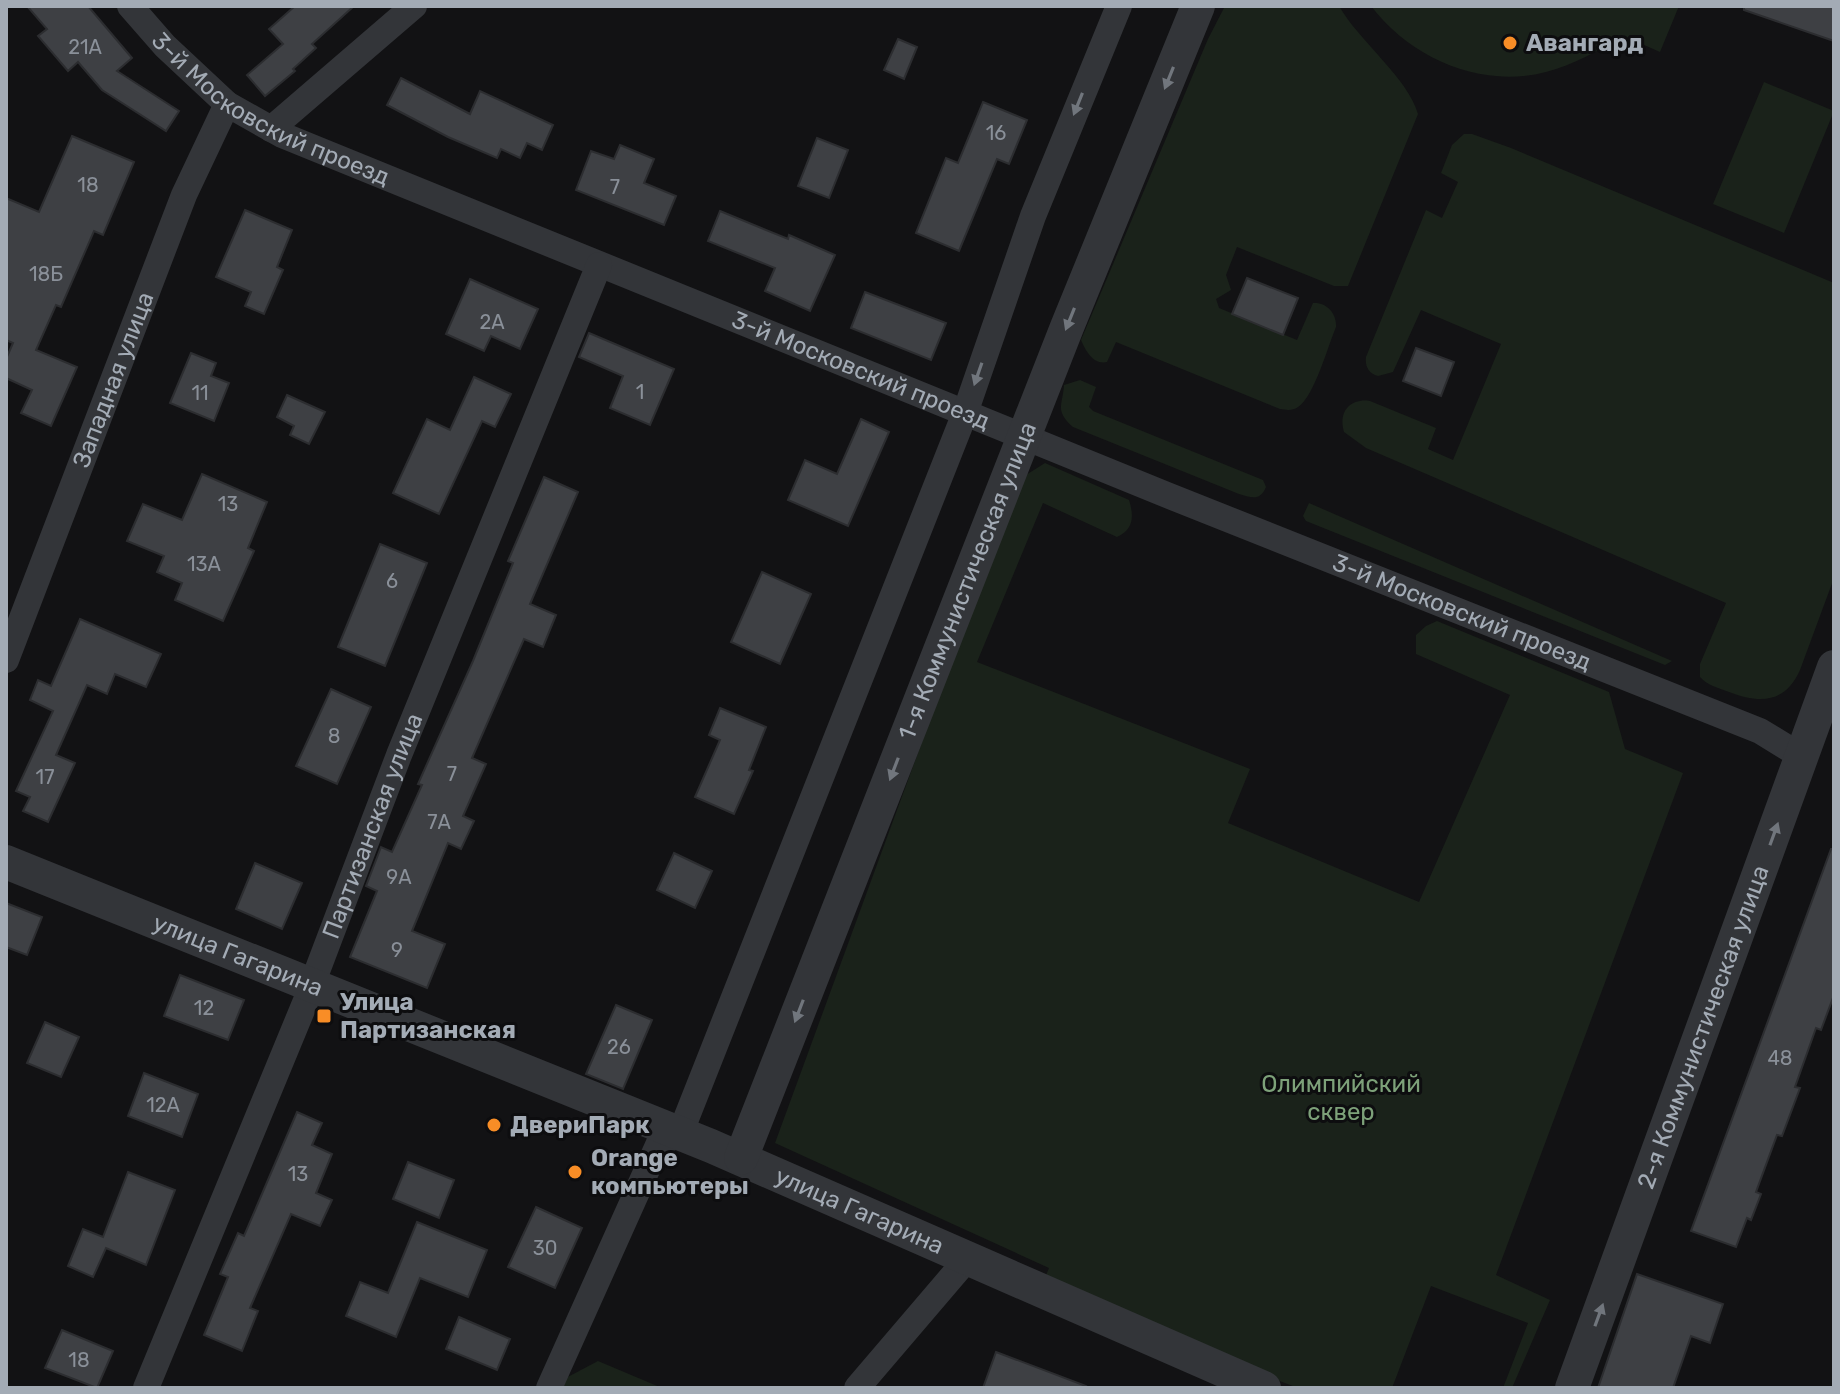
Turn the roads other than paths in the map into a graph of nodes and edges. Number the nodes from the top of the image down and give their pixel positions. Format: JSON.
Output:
{"nodes":[{"id":1,"x":130,"y":6,"type":"edge"},
{"id":2,"x":414,"y":6,"type":"edge"},
{"id":3,"x":1119,"y":6,"type":"edge"},
{"id":4,"x":1198,"y":6,"type":"edge"},
{"id":5,"x":227,"y":104,"type":"junction"},
{"id":6,"x":271,"y":129,"type":"junction"},
{"id":7,"x":599,"y":265,"type":"junction"},
{"id":8,"x":965,"y":413,"type":"junction"},
{"id":9,"x":1024,"y":437,"type":"junction"},
{"id":10,"x":6,"y":660,"type":"edge"},
{"id":11,"x":1834,"y":667,"type":"edge"},
{"id":12,"x":1801,"y":756,"type":"junction"},
{"id":13,"x":6,"y":862,"type":"edge"},
{"id":14,"x":313,"y":984,"type":"junction"},
{"id":15,"x":680,"y":1134,"type":"junction"},
{"id":16,"x":741,"y":1158,"type":"junction"},
{"id":17,"x":968,"y":1258,"type":"junction"},
{"id":18,"x":146,"y":1388,"type":"edge"},
{"id":19,"x":549,"y":1388,"type":"edge"},
{"id":20,"x":857,"y":1388,"type":"edge"},
{"id":21,"x":1264,"y":1388,"type":"edge"},
{"id":22,"x":1572,"y":1388,"type":"edge"}],
"edges":[{"from":1,"to":5,"type":"street","name":"3-й Московский проезд"},
{"from":2,"to":6,"type":"street"},
{"from":3,"to":8,"type":"street","one_way":true},
{"from":4,"to":9,"type":"street","name":"1-я Коммунистическая улица","one_way":true},
{"from":5,"to":6,"type":"street","name":"3-й Московский проезд"},
{"from":5,"to":10,"type":"street","name":"Западная улица"},
{"from":6,"to":7,"type":"street","name":"3-й Московский проезд"},
{"from":7,"to":8,"type":"street","name":"3-й Московский проезд"},
{"from":7,"to":14,"type":"street","name":"Партизанская улица"},
{"from":8,"to":9,"type":"street","name":"3-й Московский проезд"},
{"from":8,"to":15,"type":"street"},
{"from":9,"to":12,"type":"street","name":"3-й Московский проезд"},
{"from":9,"to":16,"type":"street","name":"1-я Коммунистическая улица","one_way":true},
{"from":11,"to":12,"type":"street","name":"2-я Коммунистическая улица"},
{"from":22,"to":12,"type":"street","name":"2-я Коммунистическая улица","one_way":true},
{"from":13,"to":14,"type":"street","name":"улица Гагарина"},
{"from":14,"to":15,"type":"street","name":"улица Гагарина"},
{"from":14,"to":18,"type":"street","name":"Партизанская улица"},
{"from":15,"to":16,"type":"street","name":"улица Гагарина"},
{"from":15,"to":19,"type":"street"},
{"from":16,"to":17,"type":"street","name":"улица Гагарина"},
{"from":17,"to":20,"type":"street"},
{"from":17,"to":21,"type":"street","name":"улица Гагарина"}]}
